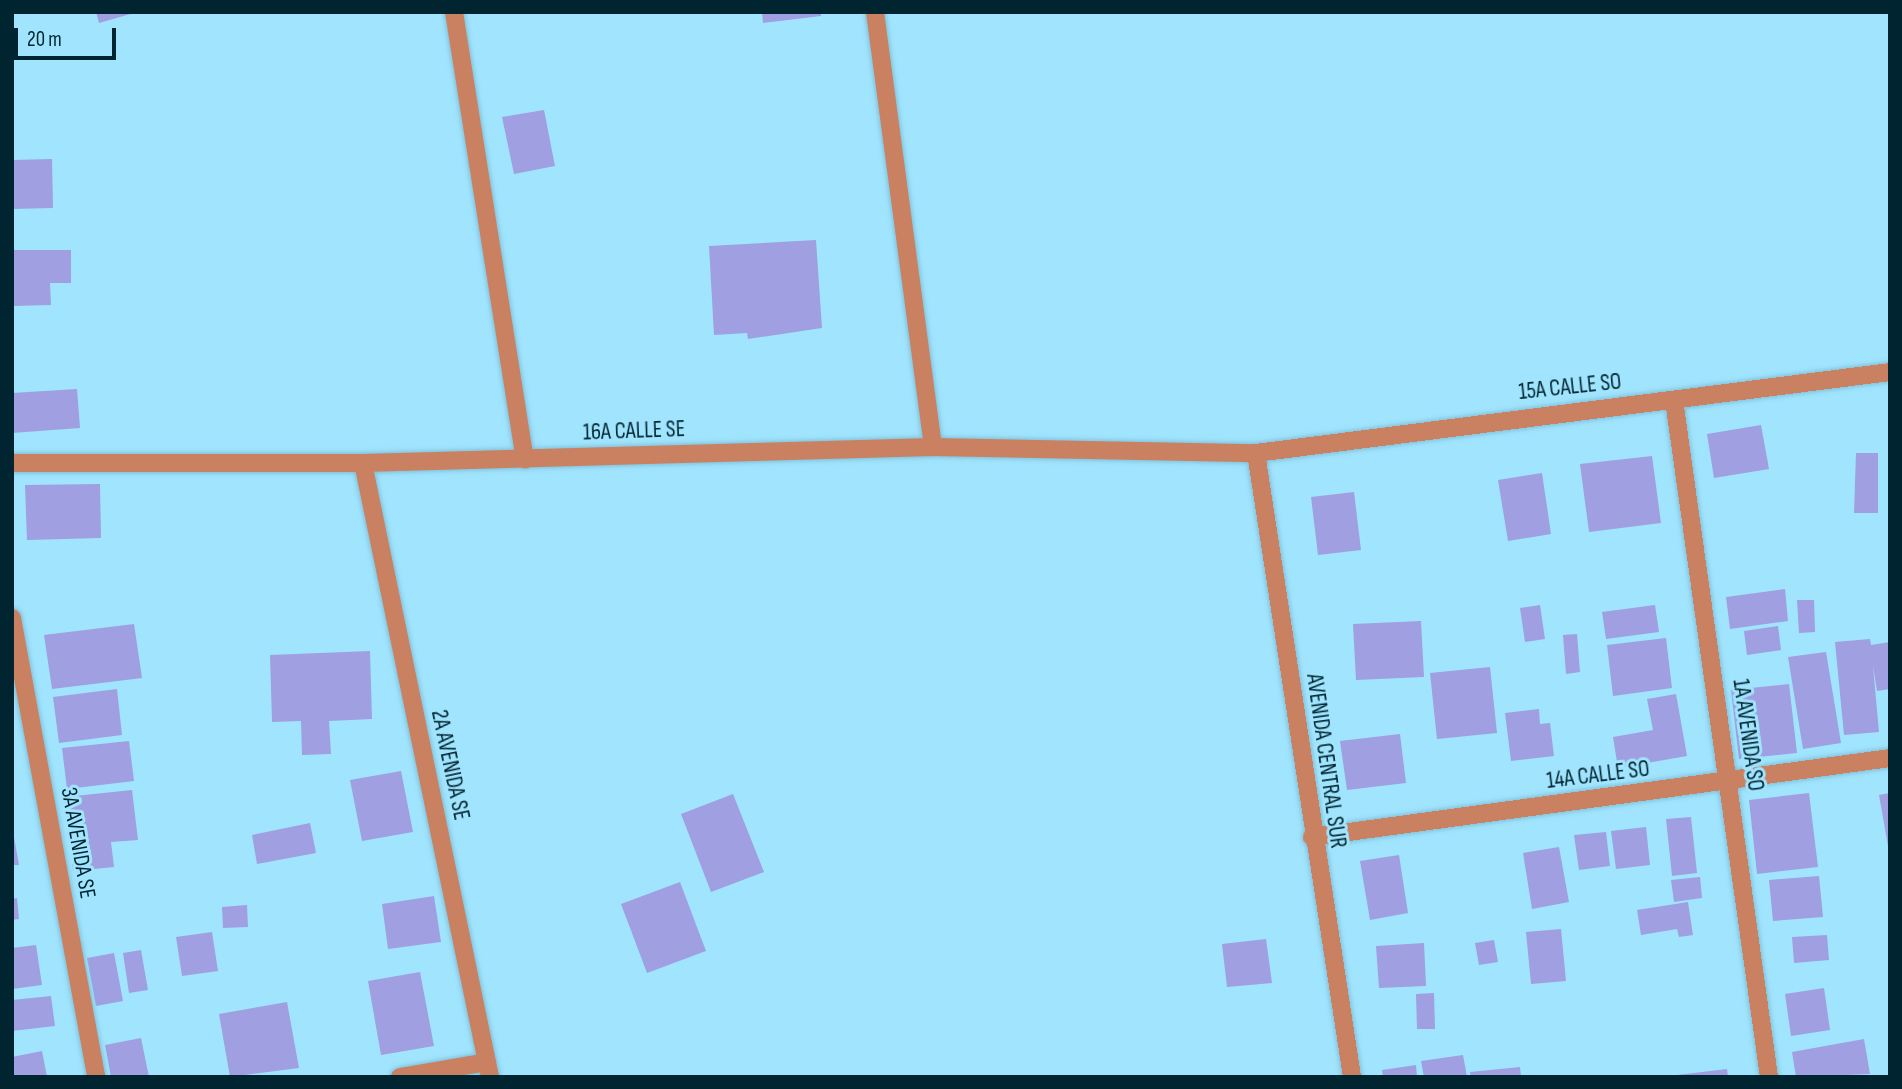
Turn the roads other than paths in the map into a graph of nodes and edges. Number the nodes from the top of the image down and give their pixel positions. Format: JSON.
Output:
{"nodes":[{"id":1,"x":454,"y":12,"type":"edge"},
{"id":2,"x":875,"y":12,"type":"edge"},
{"id":3,"x":1890,"y":372,"type":"edge"},
{"id":4,"x":1674,"y":400,"type":"junction"},
{"id":5,"x":933,"y":447,"type":"junction"},
{"id":6,"x":1256,"y":453,"type":"junction"},
{"id":7,"x":524,"y":459,"type":"junction"},
{"id":8,"x":12,"y":463,"type":"edge"},
{"id":9,"x":363,"y":463,"type":"junction"},
{"id":10,"x":12,"y":618,"type":"edge"},
{"id":11,"x":1890,"y":758,"type":"edge"},
{"id":12,"x":1730,"y":782,"type":"junction"},
{"id":13,"x":1312,"y":837,"type":"junction"},
{"id":14,"x":488,"y":1069,"type":"edge"},
{"id":15,"x":96,"y":1077,"type":"edge"},
{"id":16,"x":400,"y":1077,"type":"edge"},
{"id":17,"x":1352,"y":1077,"type":"edge"},
{"id":18,"x":1769,"y":1077,"type":"edge"}],
"edges":[{"from":1,"to":7,"type":"street"},
{"from":2,"to":5,"type":"street"},
{"from":3,"to":4,"type":"street","name":"15A CALLE SO"},
{"from":4,"to":6,"type":"street","name":"15A CALLE SO"},
{"from":4,"to":12,"type":"street","name":"1A AVENIDA SO"},
{"from":5,"to":6,"type":"street","name":"16A CALLE SE"},
{"from":5,"to":7,"type":"street","name":"16A CALLE SE"},
{"from":6,"to":13,"type":"street","name":"AVENIDA CENTRAL SUR"},
{"from":7,"to":9,"type":"street","name":"16A CALLE SE"},
{"from":8,"to":9,"type":"street","name":"16A CALLE SE"},
{"from":9,"to":14,"type":"street","name":"2A AVENIDA SE"},
{"from":10,"to":15,"type":"street","name":"3A AVENIDA SE"},
{"from":11,"to":12,"type":"street","name":"14A CALLE SO"},
{"from":12,"to":13,"type":"street","name":"14A CALLE SO"},
{"from":12,"to":18,"type":"street","name":"1A AVENIDA SO"},
{"from":13,"to":17,"type":"street","name":"AVENIDA CENTRAL SUR"},
{"from":14,"to":16,"type":"street"}]}
